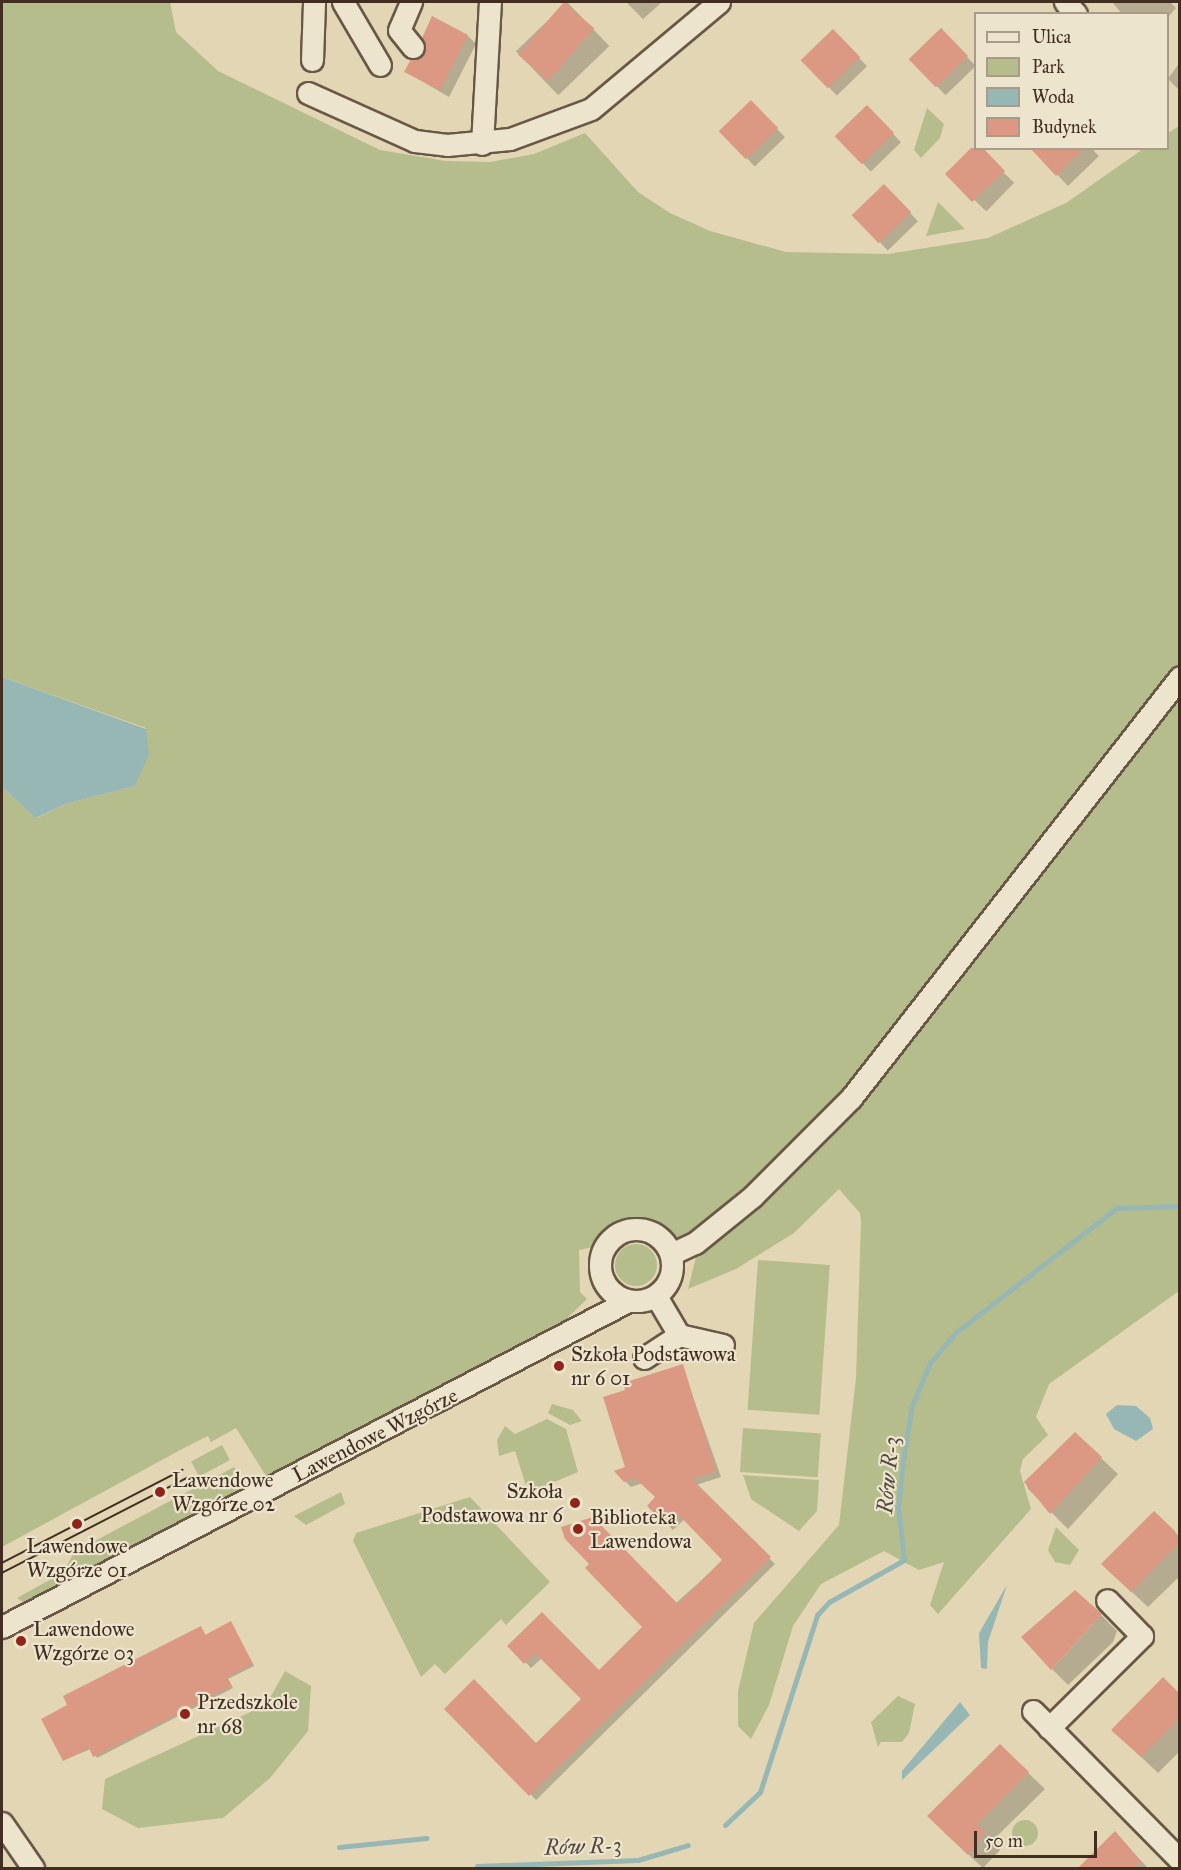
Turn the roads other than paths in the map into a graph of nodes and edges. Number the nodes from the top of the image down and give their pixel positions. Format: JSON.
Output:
{"nodes":[{"id":1,"x":314,"y":2,"type":"edge"},
{"id":2,"x":343,"y":2,"type":"edge"},
{"id":3,"x":411,"y":2,"type":"edge"},
{"id":4,"x":490,"y":2,"type":"edge"},
{"id":5,"x":719,"y":2,"type":"edge"},
{"id":6,"x":413,"y":47,"type":"dead end"},
{"id":7,"x":312,"y":60,"type":"dead end"},
{"id":8,"x":380,"y":65,"type":"dead end"},
{"id":9,"x":308,"y":93,"type":"dead end"},
{"id":10,"x":482,"y":144,"type":"junction"},
{"id":11,"x":1179,"y":677,"type":"edge"},
{"id":12,"x":670,"y":1254,"type":"junction"},
{"id":13,"x":606,"y":1287,"type":"junction"},
{"id":14,"x":656,"y":1296,"type":"junction"},
{"id":15,"x":628,"y":1301,"type":"junction"},
{"id":16,"x":586,"y":1321,"type":"junction"},
{"id":17,"x":679,"y":1335,"type":"junction"},
{"id":18,"x":723,"y":1345,"type":"dead end"},
{"id":19,"x":644,"y":1358,"type":"dead end"},
{"id":20,"x":1107,"y":1600,"type":"dead end"},
{"id":21,"x":2,"y":1627,"type":"edge"},
{"id":22,"x":1033,"y":1711,"type":"dead end"},
{"id":23,"x":1049,"y":1728,"type":"junction"},
{"id":24,"x":2,"y":1823,"type":"edge"},
{"id":25,"x":1179,"y":1860,"type":"edge"},
{"id":26,"x":33,"y":1869,"type":"edge"}],
"edges":[{"from":1,"to":7,"type":"street"},
{"from":2,"to":8,"type":"street"},
{"from":3,"to":6,"type":"street"},
{"from":4,"to":10,"type":"street"},
{"from":5,"to":10,"type":"street"},
{"from":9,"to":10,"type":"street"},
{"from":11,"to":12,"type":"street"},
{"from":12,"to":13,"type":"street"},
{"from":12,"to":14,"type":"street"},
{"from":13,"to":15,"type":"street"},
{"from":13,"to":16,"type":"street","name":"Lawendowe Wzgórze"},
{"from":14,"to":15,"type":"street","name":"Lawendowe Wzgórze"},
{"from":14,"to":17,"type":"street"},
{"from":15,"to":16,"type":"street","name":"Lawendowe Wzgórze"},
{"from":16,"to":21,"type":"street","name":"Lawendowe Wzgórze"},
{"from":17,"to":18,"type":"street"},
{"from":17,"to":19,"type":"street"},
{"from":20,"to":23,"type":"street"},
{"from":22,"to":23,"type":"street"},
{"from":23,"to":25,"type":"street"},
{"from":24,"to":26,"type":"street"}]}
